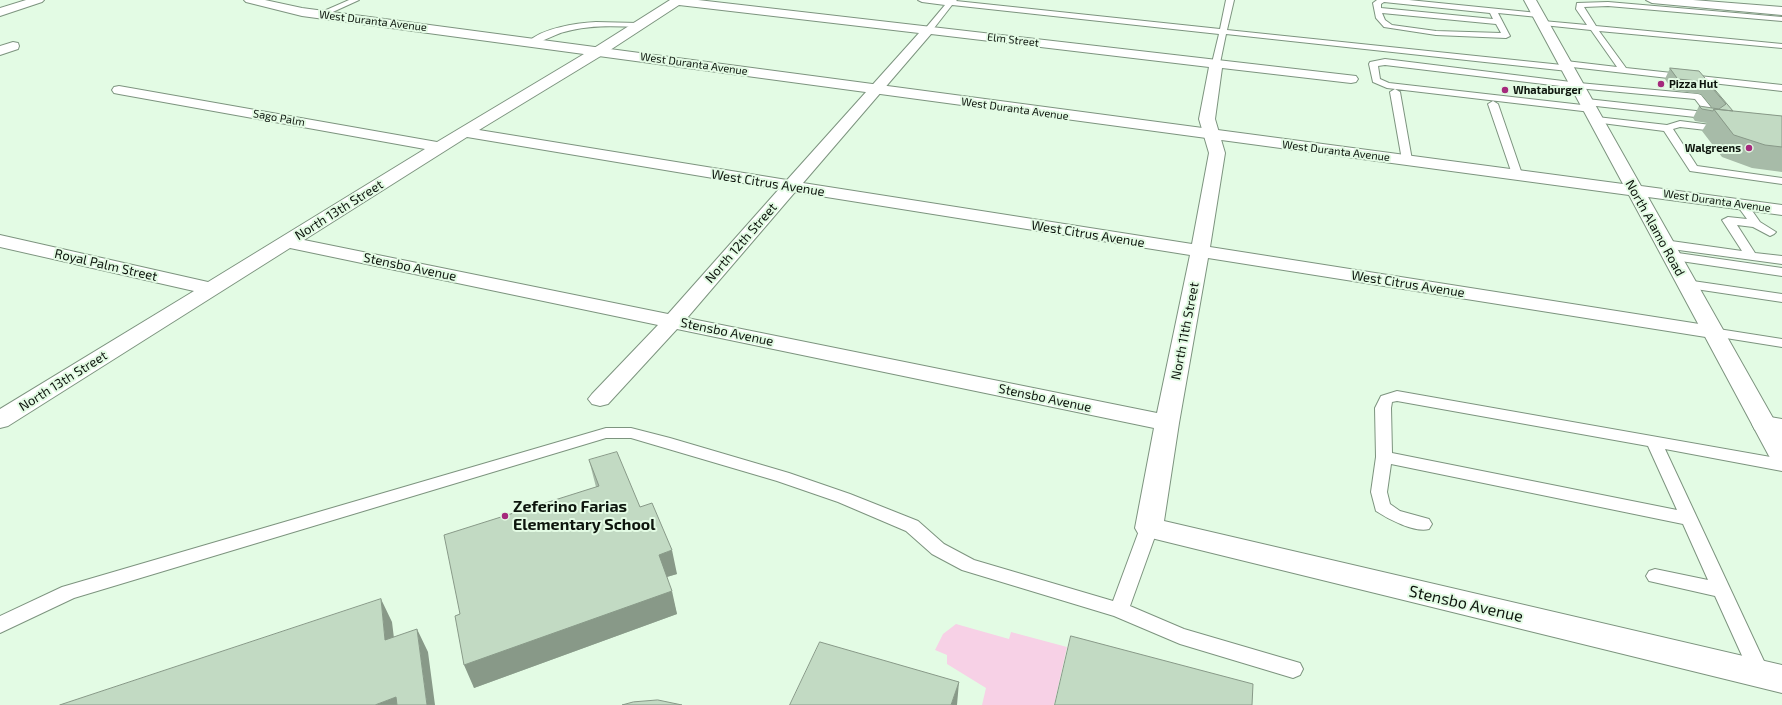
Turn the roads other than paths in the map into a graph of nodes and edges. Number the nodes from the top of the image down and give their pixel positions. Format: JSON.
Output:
{"nodes":[{"id":1,"x":38,"y":0,"type":"edge"},
{"id":2,"x":250,"y":0,"type":"edge"},
{"id":3,"x":356,"y":0,"type":"edge"},
{"id":4,"x":677,"y":0,"type":"edge"},
{"id":5,"x":922,"y":0,"type":"edge"},
{"id":6,"x":1230,"y":0,"type":"edge"},
{"id":7,"x":1382,"y":0,"type":"edge"},
{"id":8,"x":1386,"y":0,"type":"edge"},
{"id":9,"x":1652,"y":0,"type":"edge"},
{"id":10,"x":952,"y":1,"type":"edge"},
{"id":11,"x":1620,"y":3,"type":"edge"},
{"id":12,"x":1723,"y":6,"type":"junction"},
{"id":13,"x":1378,"y":10,"type":"junction"},
{"id":14,"x":1493,"y":10,"type":"junction"},
{"id":15,"x":1782,"y":11,"type":"edge"},
{"id":16,"x":0,"y":12,"type":"edge"},
{"id":17,"x":1390,"y":12,"type":"junction"},
{"id":18,"x":1537,"y":13,"type":"edge"},
{"id":19,"x":321,"y":14,"type":"junction"},
{"id":20,"x":1732,"y":15,"type":"junction"},
{"id":21,"x":1782,"y":19,"type":"edge"},
{"id":22,"x":1500,"y":22,"type":"junction"},
{"id":23,"x":638,"y":25,"type":"junction"},
{"id":24,"x":1593,"y":28,"type":"junction"},
{"id":25,"x":928,"y":30,"type":"junction"},
{"id":26,"x":1224,"y":31,"type":"junction"},
{"id":27,"x":1451,"y":33,"type":"junction"},
{"id":28,"x":532,"y":42,"type":"junction"},
{"id":29,"x":6,"y":45,"type":"edge"},
{"id":30,"x":1782,"y":46,"type":"edge"},
{"id":31,"x":0,"y":51,"type":"edge"},
{"id":32,"x":599,"y":51,"type":"junction"},
{"id":33,"x":1216,"y":63,"type":"junction"},
{"id":34,"x":1623,"y":70,"type":"junction"},
{"id":35,"x":1572,"y":75,"type":"junction"},
{"id":36,"x":1351,"y":78,"type":"dead end"},
{"id":37,"x":1782,"y":88,"type":"edge"},
{"id":38,"x":119,"y":90,"type":"dead end"},
{"id":39,"x":875,"y":90,"type":"junction"},
{"id":40,"x":1396,"y":92,"type":"dead end"},
{"id":41,"x":1493,"y":104,"type":"dead end"},
{"id":42,"x":1591,"y":110,"type":"junction"},
{"id":43,"x":1667,"y":128,"type":"junction"},
{"id":44,"x":1732,"y":130,"type":"edge"},
{"id":45,"x":465,"y":132,"type":"junction"},
{"id":46,"x":1212,"y":135,"type":"junction"},
{"id":47,"x":440,"y":147,"type":"junction"},
{"id":48,"x":1407,"y":160,"type":"junction"},
{"id":49,"x":1517,"y":174,"type":"junction"},
{"id":50,"x":1782,"y":181,"type":"edge"},
{"id":51,"x":790,"y":186,"type":"junction"},
{"id":52,"x":1634,"y":190,"type":"junction"},
{"id":53,"x":1742,"y":204,"type":"junction"},
{"id":54,"x":1782,"y":210,"type":"edge"},
{"id":55,"x":1756,"y":224,"type":"junction"},
{"id":56,"x":1770,"y":232,"type":"dead end"},
{"id":57,"x":0,"y":241,"type":"edge"},
{"id":58,"x":288,"y":242,"type":"junction"},
{"id":59,"x":1667,"y":250,"type":"junction"},
{"id":60,"x":1200,"y":252,"type":"junction"},
{"id":61,"x":1752,"y":257,"type":"junction"},
{"id":62,"x":1782,"y":260,"type":"edge"},
{"id":63,"x":1782,"y":272,"type":"edge"},
{"id":64,"x":1686,"y":284,"type":"junction"},
{"id":65,"x":213,"y":289,"type":"junction"},
{"id":66,"x":1764,"y":296,"type":"junction"},
{"id":67,"x":1782,"y":298,"type":"edge"},
{"id":68,"x":1782,"y":302,"type":"edge"},
{"id":69,"x":673,"y":321,"type":"junction"},
{"id":70,"x":1712,"y":332,"type":"junction"},
{"id":71,"x":1782,"y":343,"type":"edge"},
{"id":72,"x":600,"y":399,"type":"dead end"},
{"id":73,"x":0,"y":420,"type":"edge"},
{"id":74,"x":1166,"y":423,"type":"junction"},
{"id":75,"x":1773,"y":426,"type":"edge"},
{"id":76,"x":1654,"y":442,"type":"junction"},
{"id":77,"x":1782,"y":456,"type":"edge"},
{"id":78,"x":1384,"y":457,"type":"junction"},
{"id":79,"x":1782,"y":465,"type":"edge"},
{"id":80,"x":1690,"y":519,"type":"junction"},
{"id":81,"x":1423,"y":524,"type":"dead end"},
{"id":82,"x":1149,"y":528,"type":"junction"},
{"id":83,"x":1655,"y":576,"type":"dead end"},
{"id":84,"x":1722,"y":590,"type":"junction"},
{"id":85,"x":1119,"y":610,"type":"junction"},
{"id":86,"x":0,"y":625,"type":"edge"},
{"id":87,"x":1293,"y":669,"type":"dead end"},
{"id":88,"x":1771,"y":677,"type":"edge"}],
"edges":[{"from":1,"to":16,"type":"street"},
{"from":2,"to":19,"type":"street","name":"West Duranta Avenue"},
{"from":3,"to":19,"type":"lane"},
{"from":4,"to":23,"type":"street","name":"North 13th Street"},
{"from":4,"to":25,"type":"street","name":"Elm Street"},
{"from":5,"to":10,"type":"lane"},
{"from":6,"to":26,"type":"lane"},
{"from":7,"to":13,"type":"lane"},
{"from":7,"to":17,"type":"lane"},
{"from":8,"to":14,"type":"lane"},
{"from":9,"to":12,"type":"street"},
{"from":10,"to":25,"type":"lane"},
{"from":10,"to":26,"type":"lane"},
{"from":11,"to":20,"type":"lane"},
{"from":11,"to":24,"type":"lane"},
{"from":12,"to":15,"type":"street"},
{"from":12,"to":20,"type":"lane"},
{"from":13,"to":17,"type":"lane"},
{"from":13,"to":27,"type":"lane"},
{"from":14,"to":18,"type":"lane"},
{"from":14,"to":22,"type":"lane"},
{"from":17,"to":22,"type":"lane"},
{"from":17,"to":27,"type":"lane"},
{"from":18,"to":24,"type":"lane"},
{"from":18,"to":35,"type":"street","name":"North Alamo Road"},
{"from":19,"to":28,"type":"street","name":"West Duranta Avenue"},
{"from":20,"to":21,"type":"lane"},
{"from":22,"to":27,"type":"lane"},
{"from":23,"to":28,"type":"lane"},
{"from":23,"to":32,"type":"street","name":"North 13th Street"},
{"from":24,"to":30,"type":"lane"},
{"from":24,"to":34,"type":"lane"},
{"from":25,"to":33,"type":"street","name":"Elm Street"},
{"from":25,"to":39,"type":"street","name":"North 12th Street"},
{"from":26,"to":33,"type":"lane"},
{"from":26,"to":35,"type":"lane"},
{"from":28,"to":32,"type":"street","name":"West Duranta Avenue"},
{"from":29,"to":31,"type":"street"},
{"from":32,"to":39,"type":"street","name":"West Duranta Avenue"},
{"from":32,"to":45,"type":"street","name":"North 13th Street"},
{"from":33,"to":36,"type":"street","name":"Elm Street"},
{"from":33,"to":46,"type":"street","name":"North 11th Street"},
{"from":34,"to":35,"type":"lane"},
{"from":34,"to":37,"type":"lane"},
{"from":35,"to":42,"type":"street","name":"North Alamo Road"},
{"from":35,"to":42,"type":"lane"},
{"from":35,"to":42,"type":"lane"},
{"from":38,"to":47,"type":"street","name":"Sago Palm"},
{"from":39,"to":46,"type":"street","name":"West Duranta Avenue"},
{"from":39,"to":51,"type":"street","name":"North 12th Street"},
{"from":40,"to":48,"type":"lane"},
{"from":41,"to":49,"type":"lane"},
{"from":42,"to":43,"type":"lane"},
{"from":42,"to":52,"type":"street","name":"North Alamo Road"},
{"from":43,"to":44,"type":"lane"},
{"from":43,"to":50,"type":"lane"},
{"from":45,"to":47,"type":"street","name":"North 13th Street"},
{"from":45,"to":51,"type":"street","name":"West Citrus Avenue"},
{"from":46,"to":48,"type":"street","name":"West Duranta Avenue"},
{"from":46,"to":60,"type":"street","name":"North 11th Street"},
{"from":47,"to":58,"type":"street","name":"North 13th Street"},
{"from":48,"to":49,"type":"street","name":"West Duranta Avenue"},
{"from":49,"to":52,"type":"street","name":"West Duranta Avenue"},
{"from":51,"to":60,"type":"street","name":"West Citrus Avenue"},
{"from":51,"to":69,"type":"street","name":"North 12th Street"},
{"from":52,"to":53,"type":"street","name":"West Duranta Avenue"},
{"from":52,"to":59,"type":"street","name":"North Alamo Road"},
{"from":53,"to":54,"type":"street","name":"West Duranta Avenue"},
{"from":53,"to":55,"type":"lane"},
{"from":55,"to":56,"type":"lane"},
{"from":55,"to":61,"type":"lane"},
{"from":57,"to":65,"type":"street","name":"Royal Palm Street"},
{"from":58,"to":65,"type":"street","name":"North 13th Street"},
{"from":58,"to":69,"type":"street","name":"Stensbo Avenue"},
{"from":59,"to":61,"type":"lane"},
{"from":59,"to":63,"type":"lane"},
{"from":59,"to":64,"type":"street","name":"North Alamo Road"},
{"from":60,"to":70,"type":"street","name":"West Citrus Avenue"},
{"from":60,"to":74,"type":"street","name":"North 11th Street"},
{"from":61,"to":62,"type":"lane"},
{"from":64,"to":66,"type":"lane"},
{"from":64,"to":70,"type":"street","name":"North Alamo Road"},
{"from":65,"to":73,"type":"street","name":"North 13th Street"},
{"from":66,"to":67,"type":"lane"},
{"from":66,"to":68,"type":"lane"},
{"from":69,"to":72,"type":"street","name":"North 12th Street"},
{"from":69,"to":74,"type":"street","name":"Stensbo Avenue"},
{"from":70,"to":71,"type":"lane"},
{"from":70,"to":75,"type":"street","name":"North Alamo Road"},
{"from":74,"to":82,"type":"street","name":"North 11th Street"},
{"from":75,"to":77,"type":"street","name":"North Alamo Road"},
{"from":76,"to":78,"type":"lane"},
{"from":76,"to":79,"type":"lane"},
{"from":76,"to":80,"type":"lane"},
{"from":78,"to":80,"type":"lane"},
{"from":78,"to":81,"type":"lane"},
{"from":80,"to":84,"type":"lane"},
{"from":82,"to":85,"type":"lane"},
{"from":82,"to":88,"type":"street","name":"Stensbo Avenue"},
{"from":83,"to":84,"type":"lane"},
{"from":84,"to":88,"type":"lane"},
{"from":85,"to":86,"type":"lane"},
{"from":85,"to":87,"type":"lane"}]}
